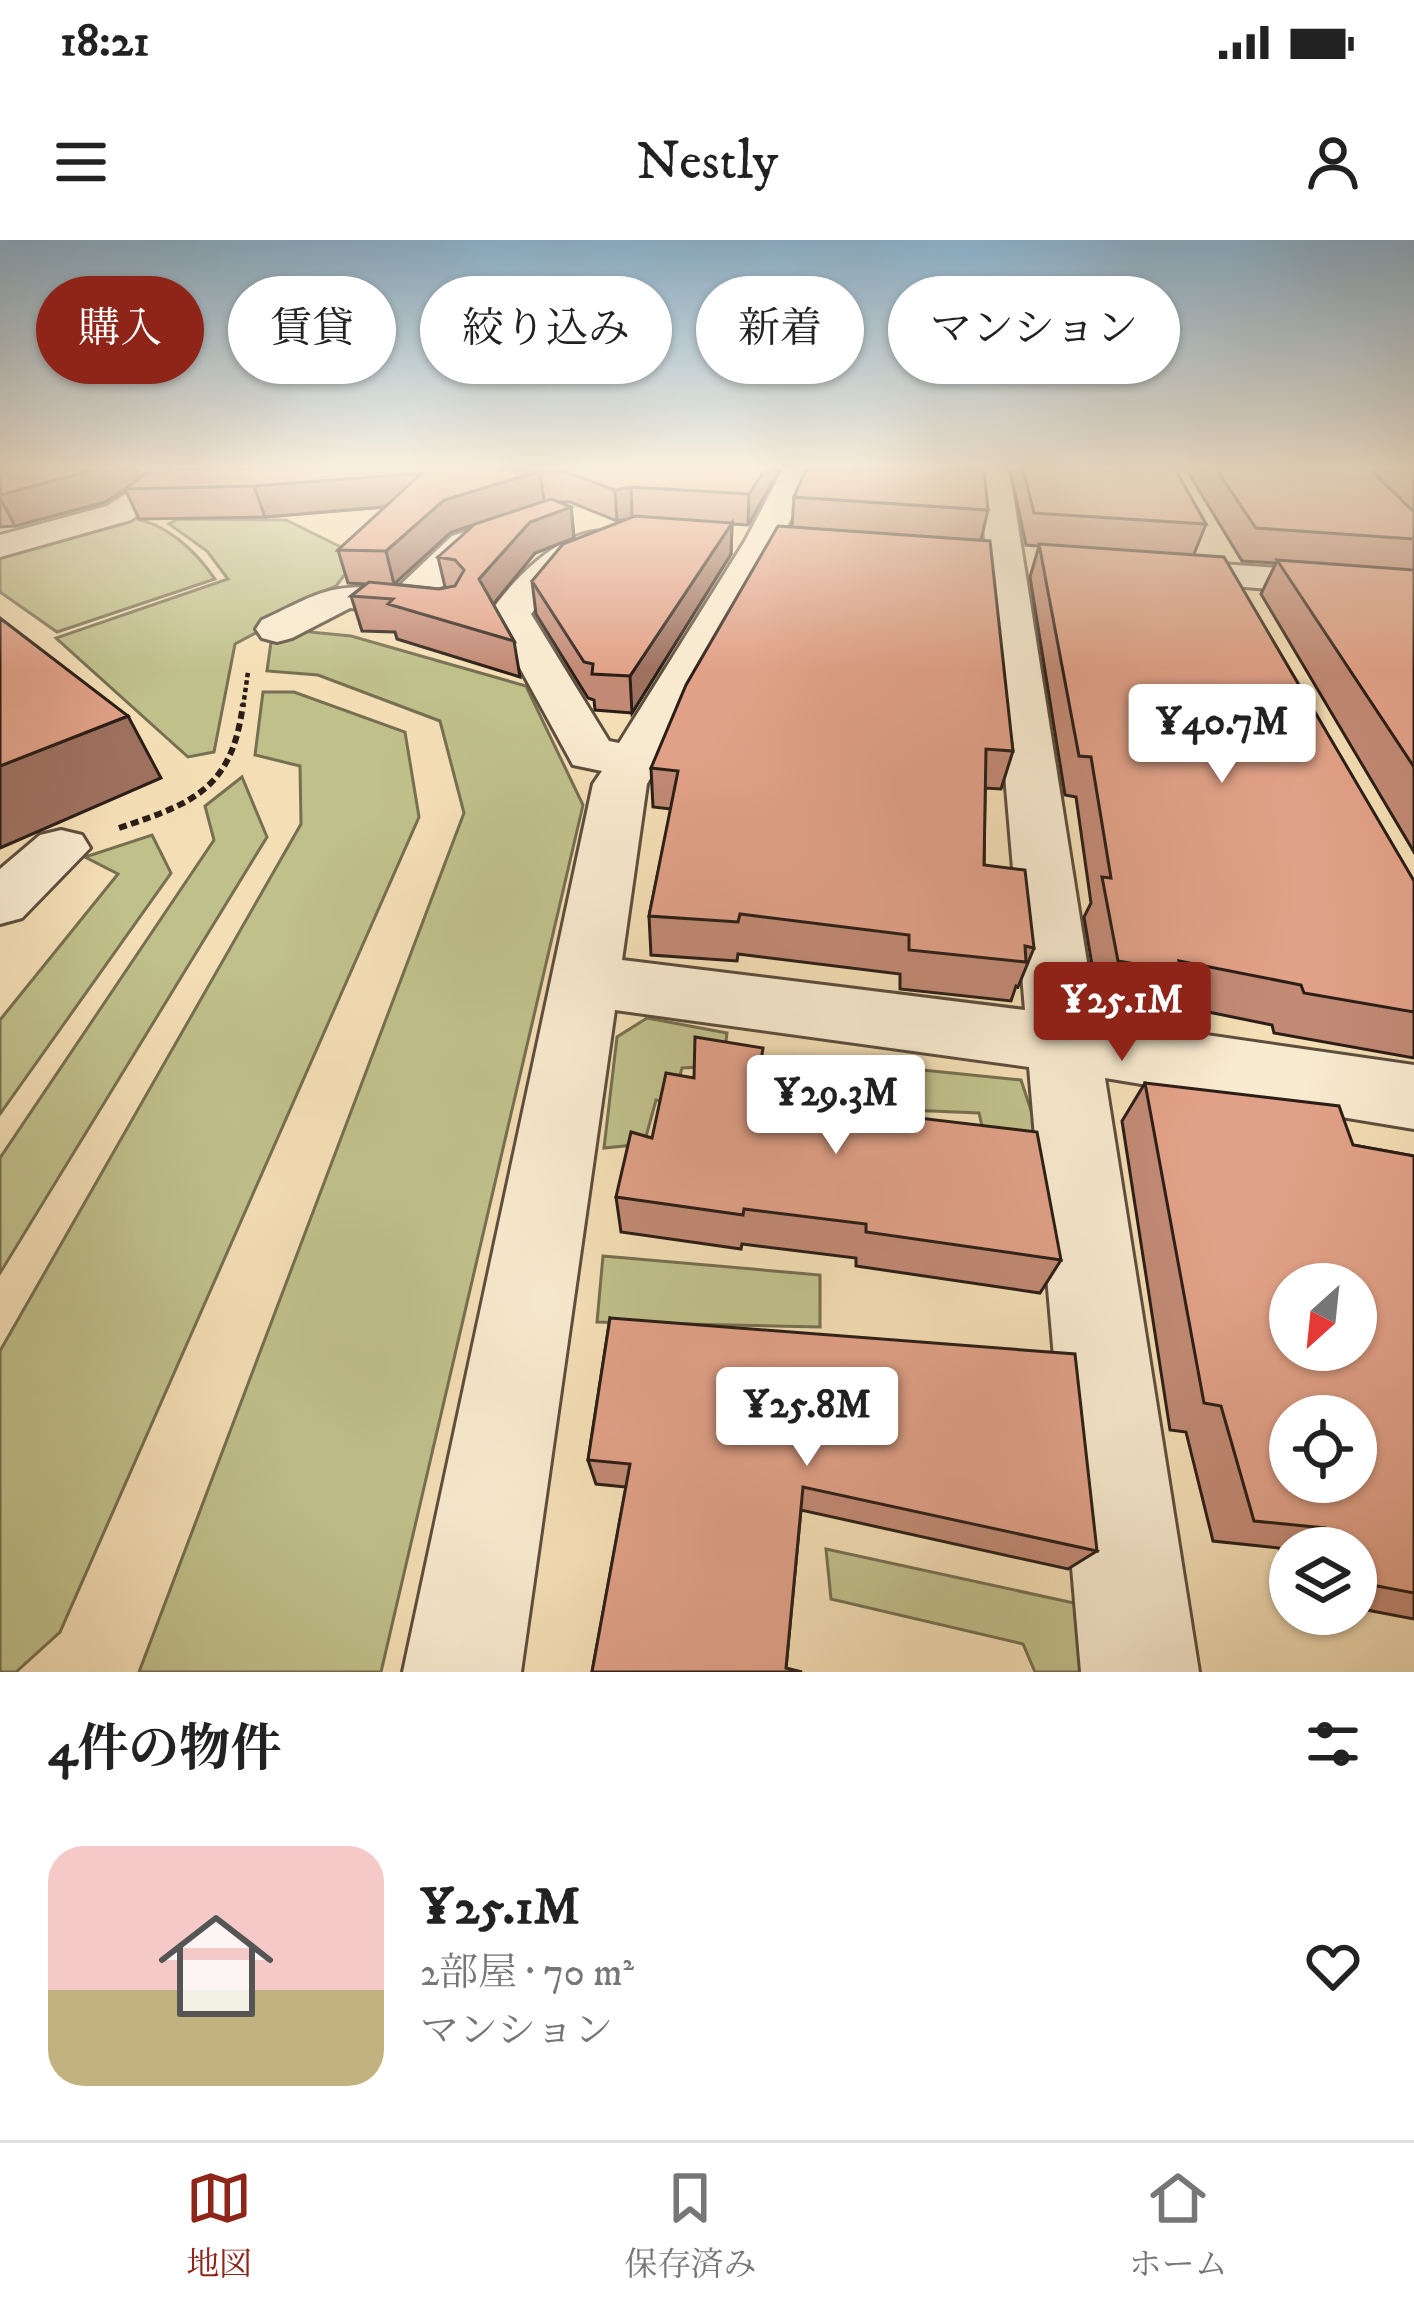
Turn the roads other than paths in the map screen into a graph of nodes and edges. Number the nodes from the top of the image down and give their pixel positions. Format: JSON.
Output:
{"nodes":[{"id":1,"x":37,"y":536,"type":"edge"},
{"id":2,"x":496,"y":536,"type":"edge"},
{"id":3,"x":620,"y":536,"type":"edge"},
{"id":4,"x":766,"y":536,"type":"edge"},
{"id":5,"x":1002,"y":536,"type":"edge"},
{"id":6,"x":1204,"y":536,"type":"edge"},
{"id":7,"x":0,"y":546,"type":"edge"},
{"id":8,"x":1115,"y":568,"type":"edge"},
{"id":9,"x":1414,"y":589,"type":"edge"},
{"id":10,"x":1237,"y":596,"type":"junction"},
{"id":11,"x":405,"y":602,"type":"junction"},
{"id":12,"x":510,"y":613,"type":"junction"},
{"id":13,"x":278,"y":629,"type":"dead end"},
{"id":14,"x":634,"y":760,"type":"junction"},
{"id":15,"x":61,"y":848,"type":"dead end"},
{"id":16,"x":0,"y":903,"type":"edge"},
{"id":17,"x":585,"y":981,"type":"junction"},
{"id":18,"x":1064,"y":1043,"type":"junction"},
{"id":19,"x":1414,"y":1097,"type":"edge"},
{"id":20,"x":462,"y":1672,"type":"edge"},
{"id":21,"x":1140,"y":1672,"type":"edge"}],
"edges":[{"from":1,"to":7,"type":"street"},
{"from":2,"to":11,"type":"street"},
{"from":3,"to":12,"type":"street"},
{"from":4,"to":14,"type":"street"},
{"from":5,"to":18,"type":"street"},
{"from":6,"to":10,"type":"street"},
{"from":8,"to":10,"type":"street"},
{"from":9,"to":10,"type":"street"},
{"from":11,"to":12,"type":"street"},
{"from":11,"to":13,"type":"street"},
{"from":12,"to":14,"type":"street"},
{"from":14,"to":17,"type":"street"},
{"from":15,"to":16,"type":"street"},
{"from":17,"to":18,"type":"street"},
{"from":17,"to":20,"type":"street"},
{"from":18,"to":19,"type":"street"},
{"from":18,"to":21,"type":"street"}]}
